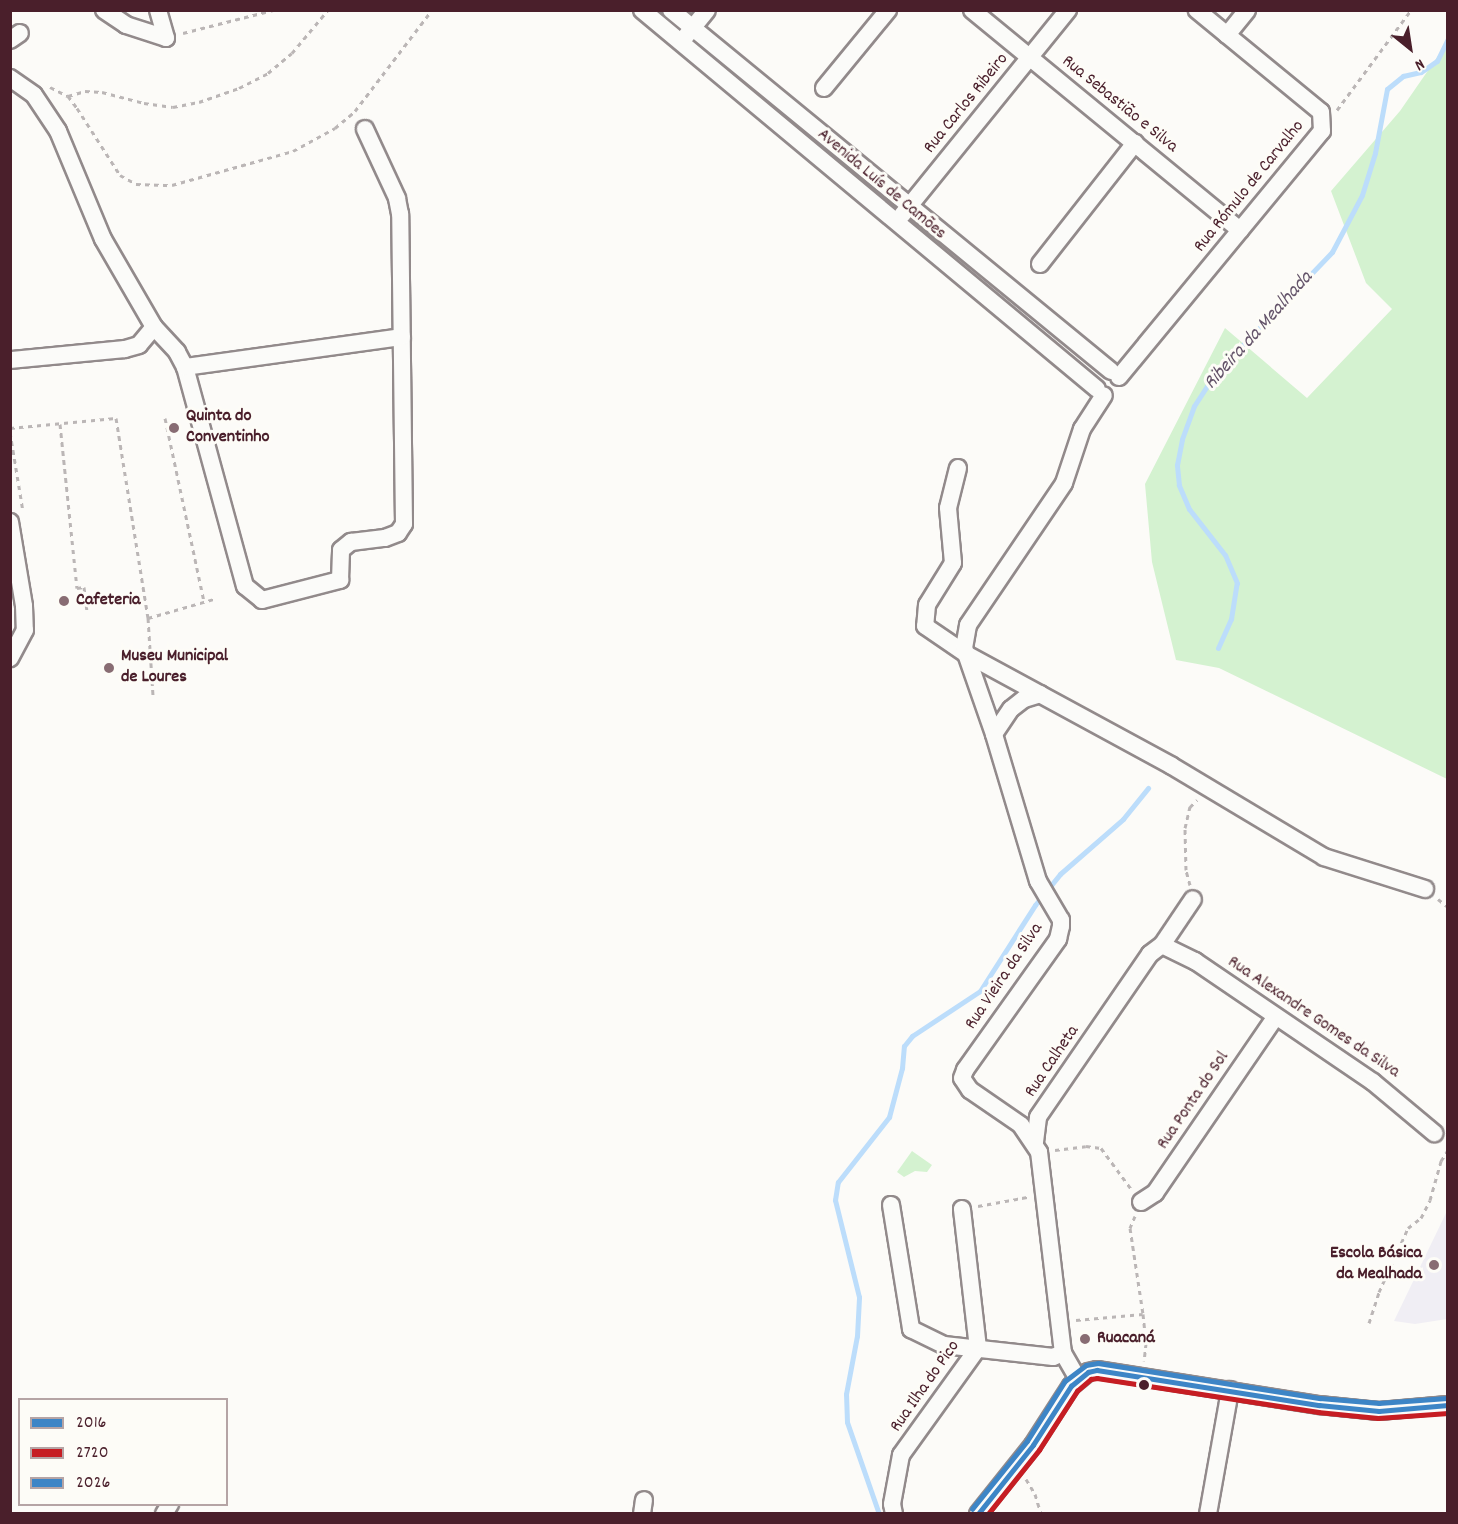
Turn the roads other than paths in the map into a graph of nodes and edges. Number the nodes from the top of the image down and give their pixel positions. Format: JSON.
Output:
{"nodes":[{"id":1,"x":104,"y":10,"type":"edge"},
{"id":2,"x":158,"y":10,"type":"edge"},
{"id":3,"x":642,"y":10,"type":"edge"},
{"id":4,"x":671,"y":10,"type":"edge"},
{"id":5,"x":707,"y":10,"type":"edge"},
{"id":6,"x":888,"y":10,"type":"edge"},
{"id":7,"x":972,"y":10,"type":"edge"},
{"id":8,"x":1068,"y":10,"type":"edge"},
{"id":9,"x":1197,"y":10,"type":"edge"},
{"id":10,"x":1247,"y":10,"type":"edge"},
{"id":11,"x":692,"y":28,"type":"junction"},
{"id":12,"x":1227,"y":35,"type":"junction"},
{"id":13,"x":680,"y":44,"type":"junction"},
{"id":14,"x":1030,"y":58,"type":"junction"},
{"id":15,"x":16,"y":81,"type":"edge"},
{"id":16,"x":824,"y":88,"type":"dead end"},
{"id":17,"x":365,"y":129,"type":"dead end"},
{"id":18,"x":1135,"y":143,"type":"junction"},
{"id":19,"x":909,"y":207,"type":"junction"},
{"id":20,"x":895,"y":223,"type":"junction"},
{"id":21,"x":1240,"y":230,"type":"junction"},
{"id":22,"x":1040,"y":264,"type":"dead end"},
{"id":23,"x":154,"y":327,"type":"junction"},
{"id":24,"x":402,"y":337,"type":"junction"},
{"id":25,"x":10,"y":360,"type":"edge"},
{"id":26,"x":185,"y":367,"type":"junction"},
{"id":27,"x":1115,"y":374,"type":"junction"},
{"id":28,"x":1100,"y":392,"type":"junction"},
{"id":29,"x":958,"y":468,"type":"dead end"},
{"id":30,"x":10,"y":522,"type":"edge"},
{"id":31,"x":966,"y":654,"type":"junction"},
{"id":32,"x":10,"y":658,"type":"edge"},
{"id":33,"x":1040,"y":694,"type":"junction"},
{"id":34,"x":994,"y":734,"type":"junction"},
{"id":35,"x":1425,"y":889,"type":"dead end"},
{"id":36,"x":1193,"y":899,"type":"road end"},
{"id":37,"x":1162,"y":945,"type":"junction"},
{"id":38,"x":1275,"y":1018,"type":"junction"},
{"id":39,"x":1434,"y":1133,"type":"dead end"},
{"id":40,"x":1037,"y":1147,"type":"junction"},
{"id":41,"x":1141,"y":1202,"type":"road end"},
{"id":42,"x":891,"y":1205,"type":"dead end"},
{"id":43,"x":962,"y":1209,"type":"road end"},
{"id":44,"x":978,"y":1347,"type":"junction"},
{"id":45,"x":1063,"y":1353,"type":"junction"},
{"id":46,"x":1078,"y":1379,"type":"junction"},
{"id":47,"x":1230,"y":1390,"type":"junction"},
{"id":48,"x":1448,"y":1405,"type":"edge"},
{"id":49,"x":986,"y":1511,"type":"edge"},
{"id":50,"x":894,"y":1514,"type":"edge"},
{"id":51,"x":1208,"y":1514,"type":"edge"}],
"edges":[{"from":1,"to":2,"type":"street"},
{"from":3,"to":13,"type":"street","name":"Avenida Luís de Camões"},
{"from":4,"to":11,"type":"street","name":"Avenida Luís de Camões"},
{"from":5,"to":11,"type":"street"},
{"from":6,"to":16,"type":"street"},
{"from":7,"to":14,"type":"street","name":"Rua Sebastião e Silva"},
{"from":8,"to":14,"type":"street","name":"Rua Carlos Ribeiro"},
{"from":9,"to":12,"type":"street","name":"Rua Rómulo de Carvalho"},
{"from":10,"to":12,"type":"street"},
{"from":11,"to":13,"type":"street"},
{"from":11,"to":19,"type":"street","name":"Avenida Luís de Camões"},
{"from":12,"to":21,"type":"street","name":"Rua Rómulo de Carvalho"},
{"from":13,"to":20,"type":"street","name":"Avenida Luís de Camões"},
{"from":14,"to":18,"type":"street","name":"Rua Sebastião e Silva"},
{"from":14,"to":19,"type":"street","name":"Rua Carlos Ribeiro"},
{"from":15,"to":23,"type":"street"},
{"from":17,"to":24,"type":"street"},
{"from":18,"to":21,"type":"street","name":"Rua Sebastião e Silva"},
{"from":18,"to":22,"type":"street"},
{"from":19,"to":20,"type":"street","name":"Rua Carlos Ribeiro"},
{"from":19,"to":27,"type":"street","name":"Avenida Luís de Camões"},
{"from":20,"to":28,"type":"street","name":"Avenida Luís de Camões"},
{"from":21,"to":27,"type":"street","name":"Rua Rómulo de Carvalho"},
{"from":23,"to":25,"type":"street"},
{"from":23,"to":26,"type":"street"},
{"from":24,"to":26,"type":"street"},
{"from":24,"to":26,"type":"street"},
{"from":27,"to":28,"type":"street","name":"Rua Rómulo de Carvalho"},
{"from":28,"to":31,"type":"street"},
{"from":29,"to":31,"type":"street"},
{"from":30,"to":32,"type":"street"},
{"from":31,"to":33,"type":"street"},
{"from":31,"to":34,"type":"street","name":"Rua Vieira da Silva"},
{"from":33,"to":34,"type":"street"},
{"from":33,"to":35,"type":"street"},
{"from":34,"to":40,"type":"street","name":"Rua Vieira da Silva"},
{"from":36,"to":37,"type":"street","name":"Rua Calheta"},
{"from":37,"to":38,"type":"street","name":"Rua Alexandre Gomes da Silva"},
{"from":37,"to":40,"type":"street","name":"Rua Calheta"},
{"from":38,"to":39,"type":"street","name":"Rua Alexandre Gomes da Silva"},
{"from":38,"to":41,"type":"street","name":"Rua Ponta do Sol"},
{"from":40,"to":45,"type":"street","name":"Rua Calheta"},
{"from":42,"to":44,"type":"street"},
{"from":43,"to":44,"type":"street","name":"Rua Ilha do Pico"},
{"from":44,"to":45,"type":"street"},
{"from":44,"to":50,"type":"street","name":"Rua Ilha do Pico"},
{"from":45,"to":46,"type":"street","name":"Rua Calheta"},
{"from":46,"to":47,"type":"street"},
{"from":46,"to":49,"type":"street"},
{"from":47,"to":48,"type":"street"},
{"from":47,"to":51,"type":"street"}]}
